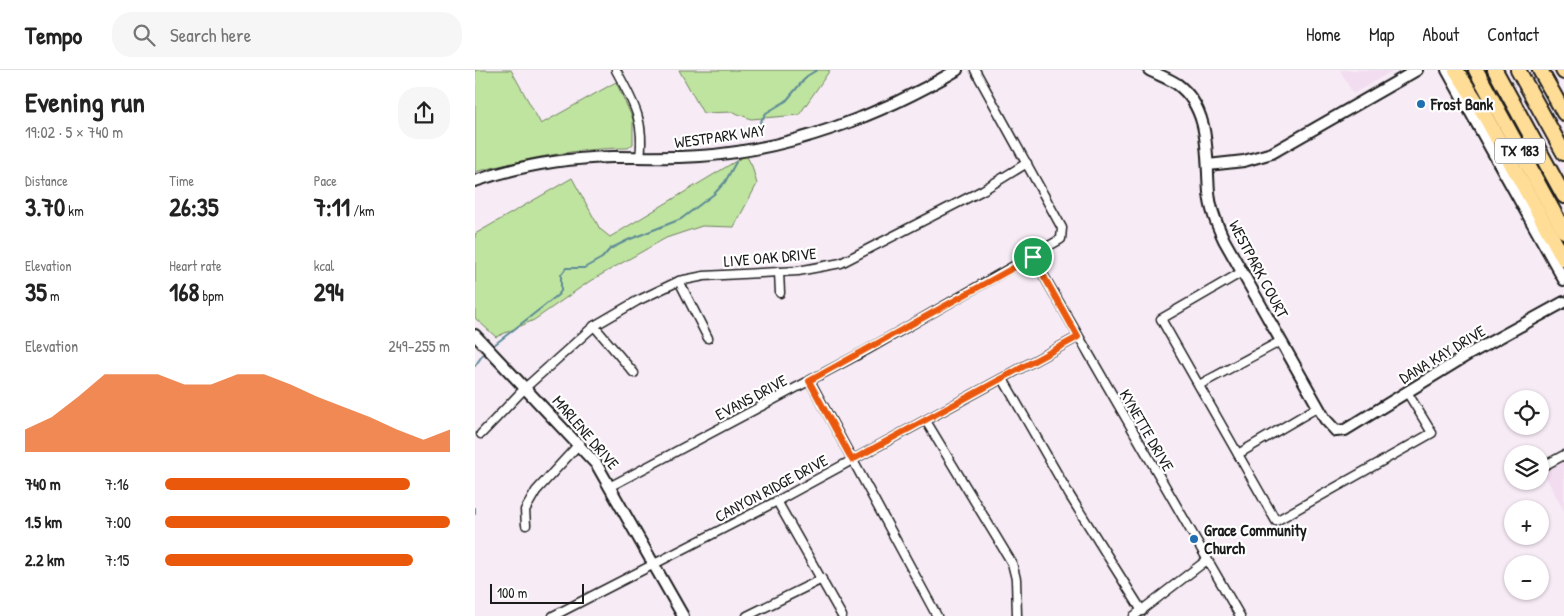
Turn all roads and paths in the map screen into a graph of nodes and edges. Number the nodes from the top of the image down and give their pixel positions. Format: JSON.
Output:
{"nodes":[{"id":1,"x":616,"y":70,"type":"edge"},
{"id":2,"x":957,"y":70,"type":"edge"},
{"id":3,"x":975,"y":70,"type":"edge"},
{"id":4,"x":1149,"y":70,"type":"edge"},
{"id":5,"x":1417,"y":70,"type":"edge"},
{"id":6,"x":1447,"y":70,"type":"edge"},
{"id":7,"x":1456,"y":70,"type":"edge"},
{"id":8,"x":1476,"y":70,"type":"edge"},
{"id":9,"x":1495,"y":70,"type":"edge"},
{"id":10,"x":1519,"y":70,"type":"edge"},
{"id":11,"x":1540,"y":70,"type":"edge"},
{"id":12,"x":1564,"y":113,"type":"edge"},
{"id":13,"x":1564,"y":153,"type":"edge"},
{"id":14,"x":640,"y":158,"type":"junction"},
{"id":15,"x":1027,"y":163,"type":"junction"},
{"id":16,"x":1208,"y":165,"type":"junction"},
{"id":17,"x":475,"y":181,"type":"edge"},
{"id":18,"x":1564,"y":196,"type":"edge"},
{"id":19,"x":1564,"y":231,"type":"edge"},
{"id":20,"x":1033,"y":257,"type":"junction"},
{"id":21,"x":1564,"y":259,"type":"edge"},
{"id":22,"x":779,"y":272,"type":"junction"},
{"id":23,"x":1242,"y":272,"type":"junction"},
{"id":24,"x":1564,"y":280,"type":"edge"},
{"id":25,"x":679,"y":281,"type":"junction"},
{"id":26,"x":780,"y":293,"type":"dead end"},
{"id":27,"x":1564,"y":302,"type":"edge"},
{"id":28,"x":594,"y":326,"type":"junction"},
{"id":29,"x":475,"y":335,"type":"edge"},
{"id":30,"x":1078,"y":337,"type":"junction"},
{"id":31,"x":708,"y":338,"type":"dead end"},
{"id":32,"x":1281,"y":341,"type":"junction"},
{"id":33,"x":634,"y":373,"type":"dead end"},
{"id":34,"x":1003,"y":379,"type":"junction"},
{"id":35,"x":809,"y":381,"type":"junction"},
{"id":36,"x":1199,"y":385,"type":"junction"},
{"id":37,"x":526,"y":388,"type":"junction"},
{"id":38,"x":1407,"y":392,"type":"junction"},
{"id":39,"x":1318,"y":407,"type":"junction"},
{"id":40,"x":926,"y":421,"type":"junction"},
{"id":41,"x":1336,"y":431,"type":"joint"},
{"id":42,"x":481,"y":434,"type":"dead end"},
{"id":43,"x":580,"y":443,"type":"junction"},
{"id":44,"x":1238,"y":454,"type":"junction"},
{"id":45,"x":1564,"y":455,"type":"edge"},
{"id":46,"x":852,"y":460,"type":"junction"},
{"id":47,"x":1549,"y":463,"type":"edge"},
{"id":48,"x":611,"y":486,"type":"junction"},
{"id":49,"x":777,"y":500,"type":"junction"},
{"id":50,"x":526,"y":525,"type":"dead end"},
{"id":51,"x":1207,"y":560,"type":"junction"},
{"id":52,"x":655,"y":565,"type":"junction"},
{"id":53,"x":822,"y":579,"type":"junction"},
{"id":54,"x":1141,"y":610,"type":"junction"},
{"id":55,"x":553,"y":616,"type":"edge"},
{"id":56,"x":683,"y":616,"type":"edge"},
{"id":57,"x":747,"y":616,"type":"edge"},
{"id":58,"x":841,"y":616,"type":"edge"},
{"id":59,"x":937,"y":616,"type":"edge"},
{"id":60,"x":1017,"y":616,"type":"edge"},
{"id":61,"x":1134,"y":616,"type":"edge"},
{"id":62,"x":1240,"y":616,"type":"edge"}],
"edges":[{"from":1,"to":14,"type":"street"},
{"from":2,"to":14,"type":"street","name":"WESTPARK WAY"},
{"from":3,"to":15,"type":"street"},
{"from":4,"to":16,"type":"street","name":"WESTPARK COURT"},
{"from":5,"to":16,"type":"street"},
{"from":6,"to":24,"type":"street"},
{"from":7,"to":21,"type":"highway"},
{"from":8,"to":19,"type":"highway","number":"TX 183"},
{"from":9,"to":18,"type":"highway"},
{"from":10,"to":13,"type":"highway"},
{"from":11,"to":12,"type":"highway"},
{"from":14,"to":17,"type":"street","name":"WESTPARK WAY"},
{"from":15,"to":20,"type":"street","name":"EVANS DRIVE"},
{"from":15,"to":22,"type":"street","name":"LIVE OAK DRIVE"},
{"from":16,"to":23,"type":"street","name":"WESTPARK COURT"},
{"from":20,"to":30,"type":"street","name":"KYNETTE DRIVE"},
{"from":20,"to":35,"type":"street","name":"EVANS DRIVE"},
{"from":22,"to":25,"type":"street","name":"LIVE OAK DRIVE"},
{"from":22,"to":26,"type":"street"},
{"from":23,"to":32,"type":"street","name":"WESTPARK COURT"},
{"from":23,"to":36,"type":"street"},
{"from":25,"to":28,"type":"street","name":"LIVE OAK DRIVE"},
{"from":25,"to":31,"type":"street"},
{"from":27,"to":38,"type":"street","name":"DANA KAY DRIVE"},
{"from":28,"to":33,"type":"street"},
{"from":28,"to":37,"type":"street","name":"LIVE OAK DRIVE"},
{"from":29,"to":37,"type":"street","name":"MARLENE DRIVE"},
{"from":30,"to":34,"type":"street","name":"CANYON RIDGE DRIVE"},
{"from":30,"to":51,"type":"street","name":"KYNETTE DRIVE"},
{"from":32,"to":36,"type":"street"},
{"from":32,"to":39,"type":"street","name":"WESTPARK COURT"},
{"from":34,"to":40,"type":"street","name":"CANYON RIDGE DRIVE"},
{"from":34,"to":54,"type":"street"},
{"from":35,"to":46,"type":"street"},
{"from":35,"to":48,"type":"street","name":"EVANS DRIVE"},
{"from":36,"to":44,"type":"street"},
{"from":37,"to":42,"type":"street","name":"LIVE OAK DRIVE"},
{"from":37,"to":43,"type":"street","name":"MARLENE DRIVE"},
{"from":38,"to":41,"type":"street","name":"DANA KAY DRIVE"},
{"from":38,"to":44,"type":"street"},
{"from":39,"to":41,"type":"street","name":"WESTPARK COURT"},
{"from":39,"to":44,"type":"street"},
{"from":40,"to":46,"type":"street","name":"CANYON RIDGE DRIVE"},
{"from":40,"to":60,"type":"street"},
{"from":43,"to":48,"type":"street","name":"MARLENE DRIVE"},
{"from":43,"to":50,"type":"street"},
{"from":45,"to":47,"type":"street"},
{"from":46,"to":49,"type":"street","name":"CANYON RIDGE DRIVE"},
{"from":46,"to":59,"type":"street"},
{"from":48,"to":52,"type":"street","name":"MARLENE DRIVE"},
{"from":49,"to":52,"type":"street","name":"CANYON RIDGE DRIVE"},
{"from":49,"to":53,"type":"street"},
{"from":51,"to":54,"type":"street"},
{"from":51,"to":62,"type":"street","name":"KYNETTE DRIVE"},
{"from":52,"to":55,"type":"street","name":"CANYON RIDGE DRIVE"},
{"from":52,"to":56,"type":"street","name":"MARLENE DRIVE"},
{"from":53,"to":57,"type":"street"},
{"from":53,"to":58,"type":"street"},
{"from":54,"to":61,"type":"street"}]}
